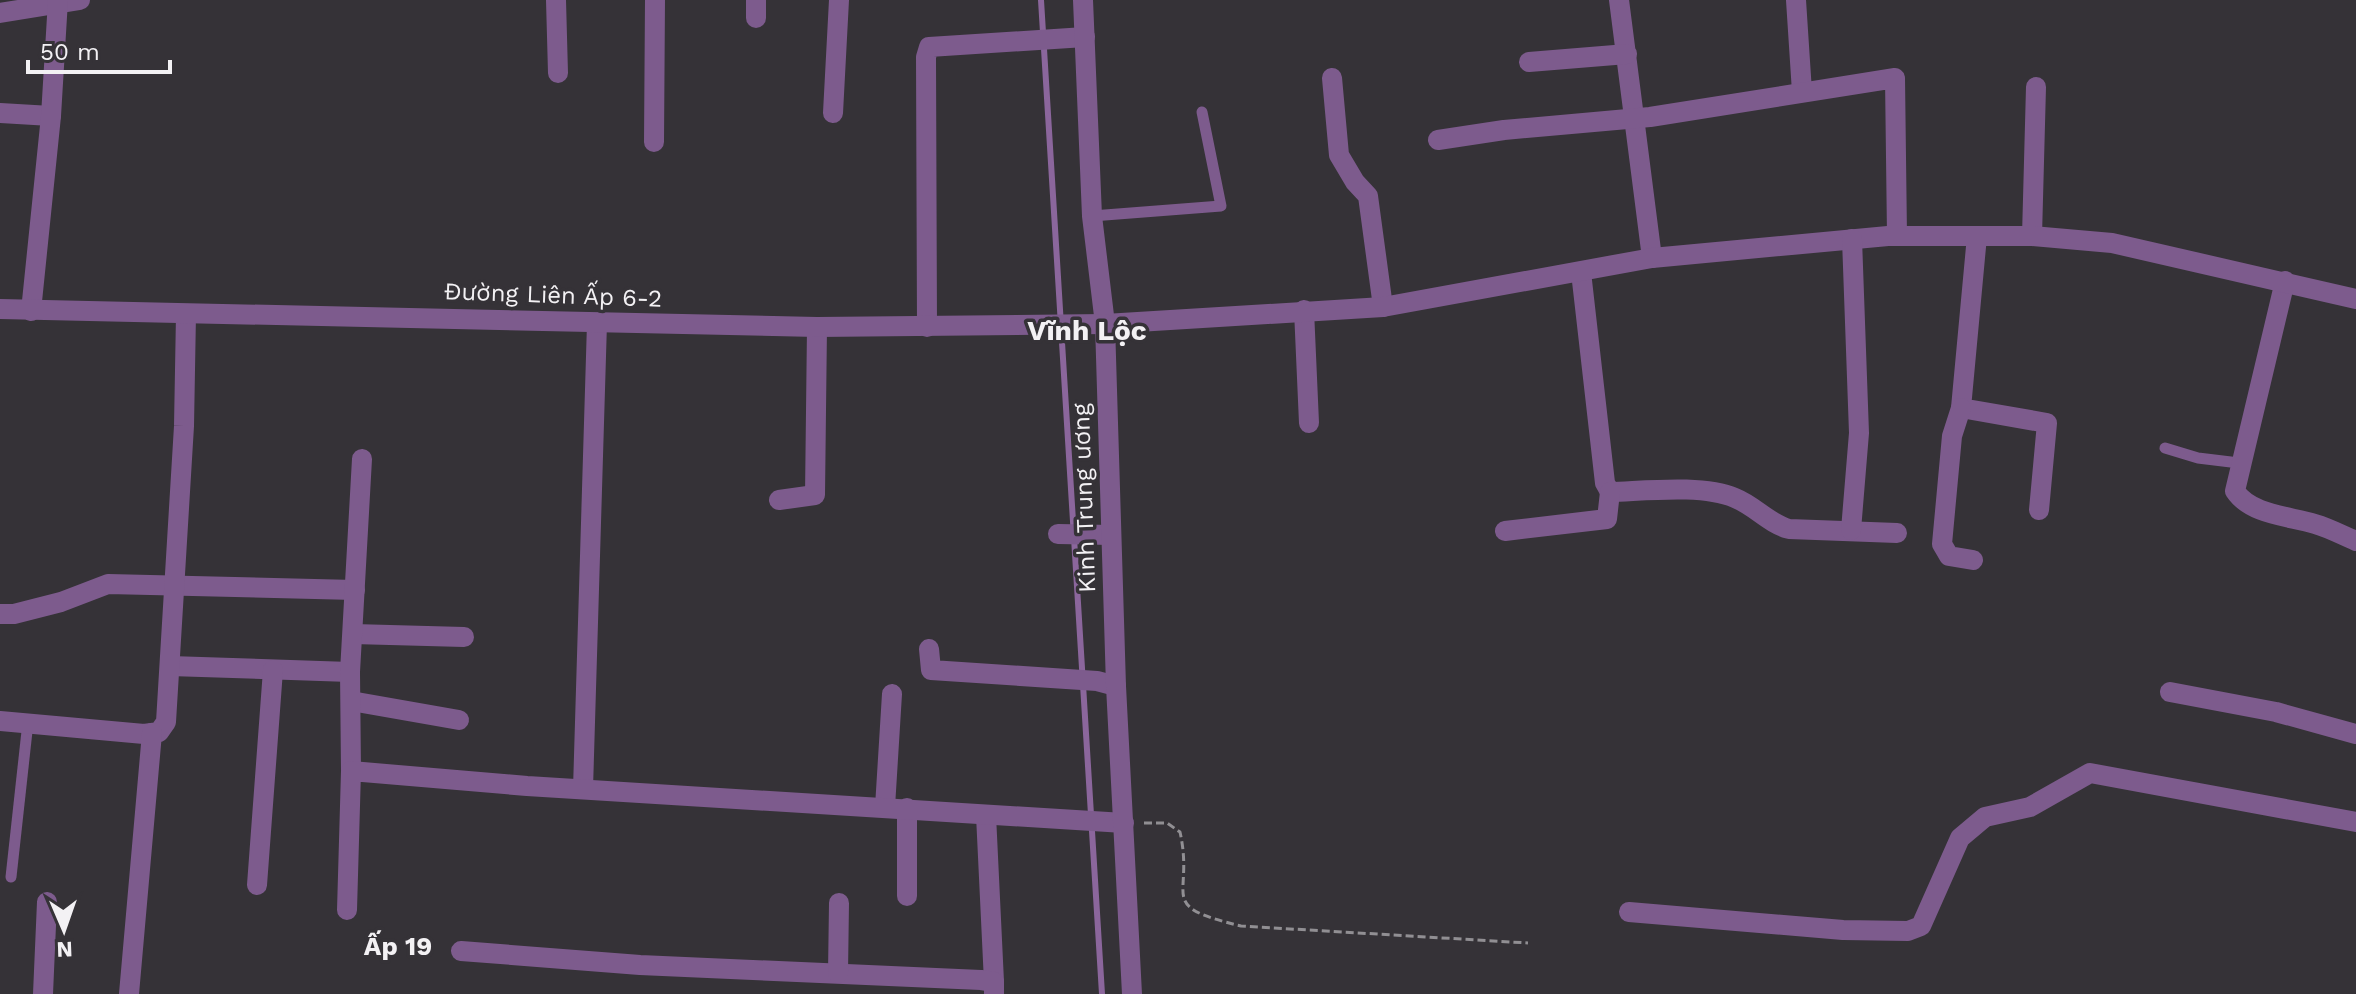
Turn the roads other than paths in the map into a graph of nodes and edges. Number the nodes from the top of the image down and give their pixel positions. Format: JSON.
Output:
{"nodes":[{"id":1,"x":80,"y":0,"type":"edge"},
{"id":2,"x":556,"y":0,"type":"edge"},
{"id":3,"x":655,"y":0,"type":"edge"},
{"id":4,"x":839,"y":0,"type":"edge"},
{"id":5,"x":1083,"y":0,"type":"edge"},
{"id":6,"x":1619,"y":0,"type":"edge"},
{"id":7,"x":1796,"y":0,"type":"edge"},
{"id":8,"x":58,"y":2,"type":"edge"},
{"id":9,"x":0,"y":13,"type":"edge"},
{"id":10,"x":1085,"y":37,"type":"junction"},
{"id":11,"x":1627,"y":54,"type":"junction"},
{"id":12,"x":1529,"y":62,"type":"dead end"},
{"id":13,"x":558,"y":73,"type":"dead end"},
{"id":14,"x":1332,"y":78,"type":"dead end"},
{"id":15,"x":2036,"y":87,"type":"dead end"},
{"id":16,"x":1802,"y":92,"type":"junction"},
{"id":17,"x":1202,"y":112,"type":"dead end"},
{"id":18,"x":0,"y":113,"type":"edge"},
{"id":19,"x":833,"y":113,"type":"dead end"},
{"id":20,"x":51,"y":116,"type":"junction"},
{"id":21,"x":1637,"y":118,"type":"junction"},
{"id":22,"x":1438,"y":140,"type":"dead end"},
{"id":23,"x":654,"y":142,"type":"dead end"},
{"id":24,"x":1092,"y":216,"type":"junction"},
{"id":25,"x":1897,"y":236,"type":"junction"},
{"id":26,"x":1977,"y":236,"type":"junction"},
{"id":27,"x":2032,"y":236,"type":"junction"},
{"id":28,"x":1852,"y":239,"type":"junction"},
{"id":29,"x":1652,"y":258,"type":"junction"},
{"id":30,"x":1581,"y":272,"type":"junction"},
{"id":31,"x":2285,"y":281,"type":"junction"},
{"id":32,"x":2356,"y":299,"type":"edge"},
{"id":33,"x":1383,"y":307,"type":"junction"},
{"id":34,"x":0,"y":309,"type":"edge"},
{"id":35,"x":1304,"y":310,"type":"junction"},
{"id":36,"x":31,"y":311,"type":"junction"},
{"id":37,"x":186,"y":314,"type":"junction"},
{"id":38,"x":597,"y":323,"type":"junction"},
{"id":39,"x":1095,"y":324,"type":"junction"},
{"id":40,"x":817,"y":327,"type":"junction"},
{"id":41,"x":927,"y":327,"type":"junction"},
{"id":42,"x":1961,"y":408,"type":"junction"},
{"id":43,"x":1309,"y":423,"type":"dead end"},
{"id":44,"x":2165,"y":448,"type":"dead end"},
{"id":45,"x":362,"y":459,"type":"dead end"},
{"id":46,"x":2239,"y":463,"type":"junction"},
{"id":47,"x":1610,"y":492,"type":"junction"},
{"id":48,"x":779,"y":500,"type":"dead end"},
{"id":49,"x":2039,"y":510,"type":"dead end"},
{"id":50,"x":1851,"y":530,"type":"junction"},
{"id":51,"x":1505,"y":531,"type":"dead end"},
{"id":52,"x":1897,"y":533,"type":"dead end"},
{"id":53,"x":1058,"y":534,"type":"dead end"},
{"id":54,"x":1111,"y":535,"type":"junction"},
{"id":55,"x":2356,"y":541,"type":"edge"},
{"id":56,"x":1973,"y":560,"type":"dead end"},
{"id":57,"x":176,"y":588,"type":"junction"},
{"id":58,"x":355,"y":590,"type":"junction"},
{"id":59,"x":0,"y":614,"type":"edge"},
{"id":60,"x":353,"y":634,"type":"junction"},
{"id":61,"x":464,"y":637,"type":"dead end"},
{"id":62,"x":929,"y":649,"type":"dead end"},
{"id":63,"x":170,"y":666,"type":"junction"},
{"id":64,"x":273,"y":670,"type":"junction"},
{"id":65,"x":350,"y":672,"type":"junction"},
{"id":66,"x":1106,"y":683,"type":"junction"},
{"id":67,"x":2170,"y":692,"type":"dead end"},
{"id":68,"x":892,"y":694,"type":"dead end"},
{"id":69,"x":351,"y":701,"type":"junction"},
{"id":70,"x":459,"y":720,"type":"dead end"},
{"id":71,"x":0,"y":721,"type":"edge"},
{"id":72,"x":28,"y":722,"type":"junction"},
{"id":73,"x":152,"y":733,"type":"junction"},
{"id":74,"x":2356,"y":734,"type":"edge"},
{"id":75,"x":351,"y":771,"type":"junction"},
{"id":76,"x":583,"y":789,"type":"junction"},
{"id":77,"x":885,"y":807,"type":"junction"},
{"id":78,"x":907,"y":808,"type":"junction"},
{"id":79,"x":986,"y":815,"type":"junction"},
{"id":80,"x":1117,"y":822,"type":"junction"},
{"id":81,"x":2356,"y":822,"type":"edge"},
{"id":82,"x":11,"y":877,"type":"dead end"},
{"id":83,"x":257,"y":885,"type":"dead end"},
{"id":84,"x":907,"y":896,"type":"dead end"},
{"id":85,"x":47,"y":902,"type":"dead end"},
{"id":86,"x":839,"y":903,"type":"dead end"},
{"id":87,"x":347,"y":910,"type":"dead end"},
{"id":88,"x":1629,"y":912,"type":"dead end"},
{"id":89,"x":461,"y":951,"type":"dead end"},
{"id":90,"x":838,"y":973,"type":"junction"},
{"id":91,"x":994,"y":988,"type":"edge"},
{"id":92,"x":43,"y":994,"type":"edge"},
{"id":93,"x":129,"y":994,"type":"edge"},
{"id":94,"x":1132,"y":994,"type":"edge"}],
"edges":[{"from":1,"to":8,"type":"street"},
{"from":2,"to":13,"type":"street"},
{"from":3,"to":23,"type":"street"},
{"from":4,"to":19,"type":"street"},
{"from":5,"to":10,"type":"street","name":"Kinh Trung ương"},
{"from":6,"to":11,"type":"street"},
{"from":7,"to":16,"type":"street"},
{"from":8,"to":9,"type":"street"},
{"from":8,"to":20,"type":"street"},
{"from":10,"to":24,"type":"street","name":"Kinh Trung ương"},
{"from":10,"to":41,"type":"street"},
{"from":11,"to":12,"type":"street"},
{"from":11,"to":21,"type":"street"},
{"from":14,"to":33,"type":"street"},
{"from":15,"to":27,"type":"street"},
{"from":16,"to":21,"type":"street"},
{"from":16,"to":25,"type":"street"},
{"from":17,"to":24,"type":"lane"},
{"from":18,"to":20,"type":"street"},
{"from":20,"to":36,"type":"street"},
{"from":21,"to":22,"type":"street"},
{"from":21,"to":29,"type":"street"},
{"from":24,"to":39,"type":"street","name":"Kinh Trung ương"},
{"from":25,"to":26,"type":"street","name":"Đường Liên Ấp 6-2"},
{"from":25,"to":28,"type":"street","name":"Đường Liên Ấp 6-2"},
{"from":26,"to":27,"type":"street","name":"Đường Liên Ấp 6-2"},
{"from":26,"to":42,"type":"street"},
{"from":27,"to":31,"type":"street","name":"Đường Liên Ấp 6-2"},
{"from":28,"to":29,"type":"street","name":"Đường Liên Ấp 6-2"},
{"from":28,"to":50,"type":"street"},
{"from":29,"to":30,"type":"street","name":"Đường Liên Ấp 6-2"},
{"from":30,"to":33,"type":"street","name":"Đường Liên Ấp 6-2"},
{"from":30,"to":47,"type":"street"},
{"from":31,"to":32,"type":"street","name":"Đường Liên Ấp 6-2"},
{"from":31,"to":46,"type":"street"},
{"from":33,"to":35,"type":"street","name":"Đường Liên Ấp 6-2"},
{"from":34,"to":36,"type":"street","name":"Đường Liên Ấp 6-2"},
{"from":35,"to":39,"type":"street","name":"Đường Liên Ấp 6-2"},
{"from":35,"to":43,"type":"street"},
{"from":36,"to":37,"type":"street","name":"Đường Liên Ấp 6-2"},
{"from":37,"to":38,"type":"street","name":"Đường Liên Ấp 6-2"},
{"from":37,"to":57,"type":"street"},
{"from":38,"to":40,"type":"street","name":"Đường Liên Ấp 6-2"},
{"from":38,"to":76,"type":"street"},
{"from":39,"to":41,"type":"street","name":"Đường Liên Ấp 6-2"},
{"from":39,"to":54,"type":"street","name":"Kinh Trung ương"},
{"from":40,"to":41,"type":"street","name":"Đường Liên Ấp 6-2"},
{"from":40,"to":48,"type":"street"},
{"from":42,"to":49,"type":"street"},
{"from":42,"to":56,"type":"street"},
{"from":44,"to":46,"type":"lane"},
{"from":45,"to":58,"type":"street"},
{"from":46,"to":55,"type":"street"},
{"from":47,"to":50,"type":"street"},
{"from":47,"to":51,"type":"street"},
{"from":50,"to":52,"type":"street"},
{"from":53,"to":54,"type":"street"},
{"from":54,"to":66,"type":"street","name":"Kinh Trung ương"},
{"from":57,"to":58,"type":"street"},
{"from":57,"to":59,"type":"street"},
{"from":57,"to":63,"type":"street"},
{"from":58,"to":60,"type":"street"},
{"from":60,"to":61,"type":"street"},
{"from":60,"to":65,"type":"street"},
{"from":62,"to":66,"type":"street"},
{"from":63,"to":64,"type":"street"},
{"from":63,"to":73,"type":"street"},
{"from":64,"to":65,"type":"street"},
{"from":64,"to":83,"type":"street"},
{"from":65,"to":69,"type":"street"},
{"from":66,"to":80,"type":"street","name":"Kinh Trung ương"},
{"from":67,"to":74,"type":"street"},
{"from":68,"to":77,"type":"street"},
{"from":69,"to":70,"type":"street"},
{"from":69,"to":75,"type":"street"},
{"from":71,"to":72,"type":"street"},
{"from":72,"to":73,"type":"street"},
{"from":72,"to":82,"type":"lane"},
{"from":73,"to":93,"type":"street"},
{"from":75,"to":76,"type":"street"},
{"from":75,"to":87,"type":"street"},
{"from":76,"to":77,"type":"street"},
{"from":77,"to":78,"type":"street"},
{"from":78,"to":79,"type":"street"},
{"from":78,"to":84,"type":"street"},
{"from":79,"to":80,"type":"street"},
{"from":79,"to":91,"type":"street"},
{"from":80,"to":94,"type":"street","name":"Kinh Trung ương"},
{"from":81,"to":88,"type":"street"},
{"from":85,"to":92,"type":"street"},
{"from":86,"to":90,"type":"street"},
{"from":89,"to":90,"type":"street"},
{"from":90,"to":91,"type":"street"}]}
